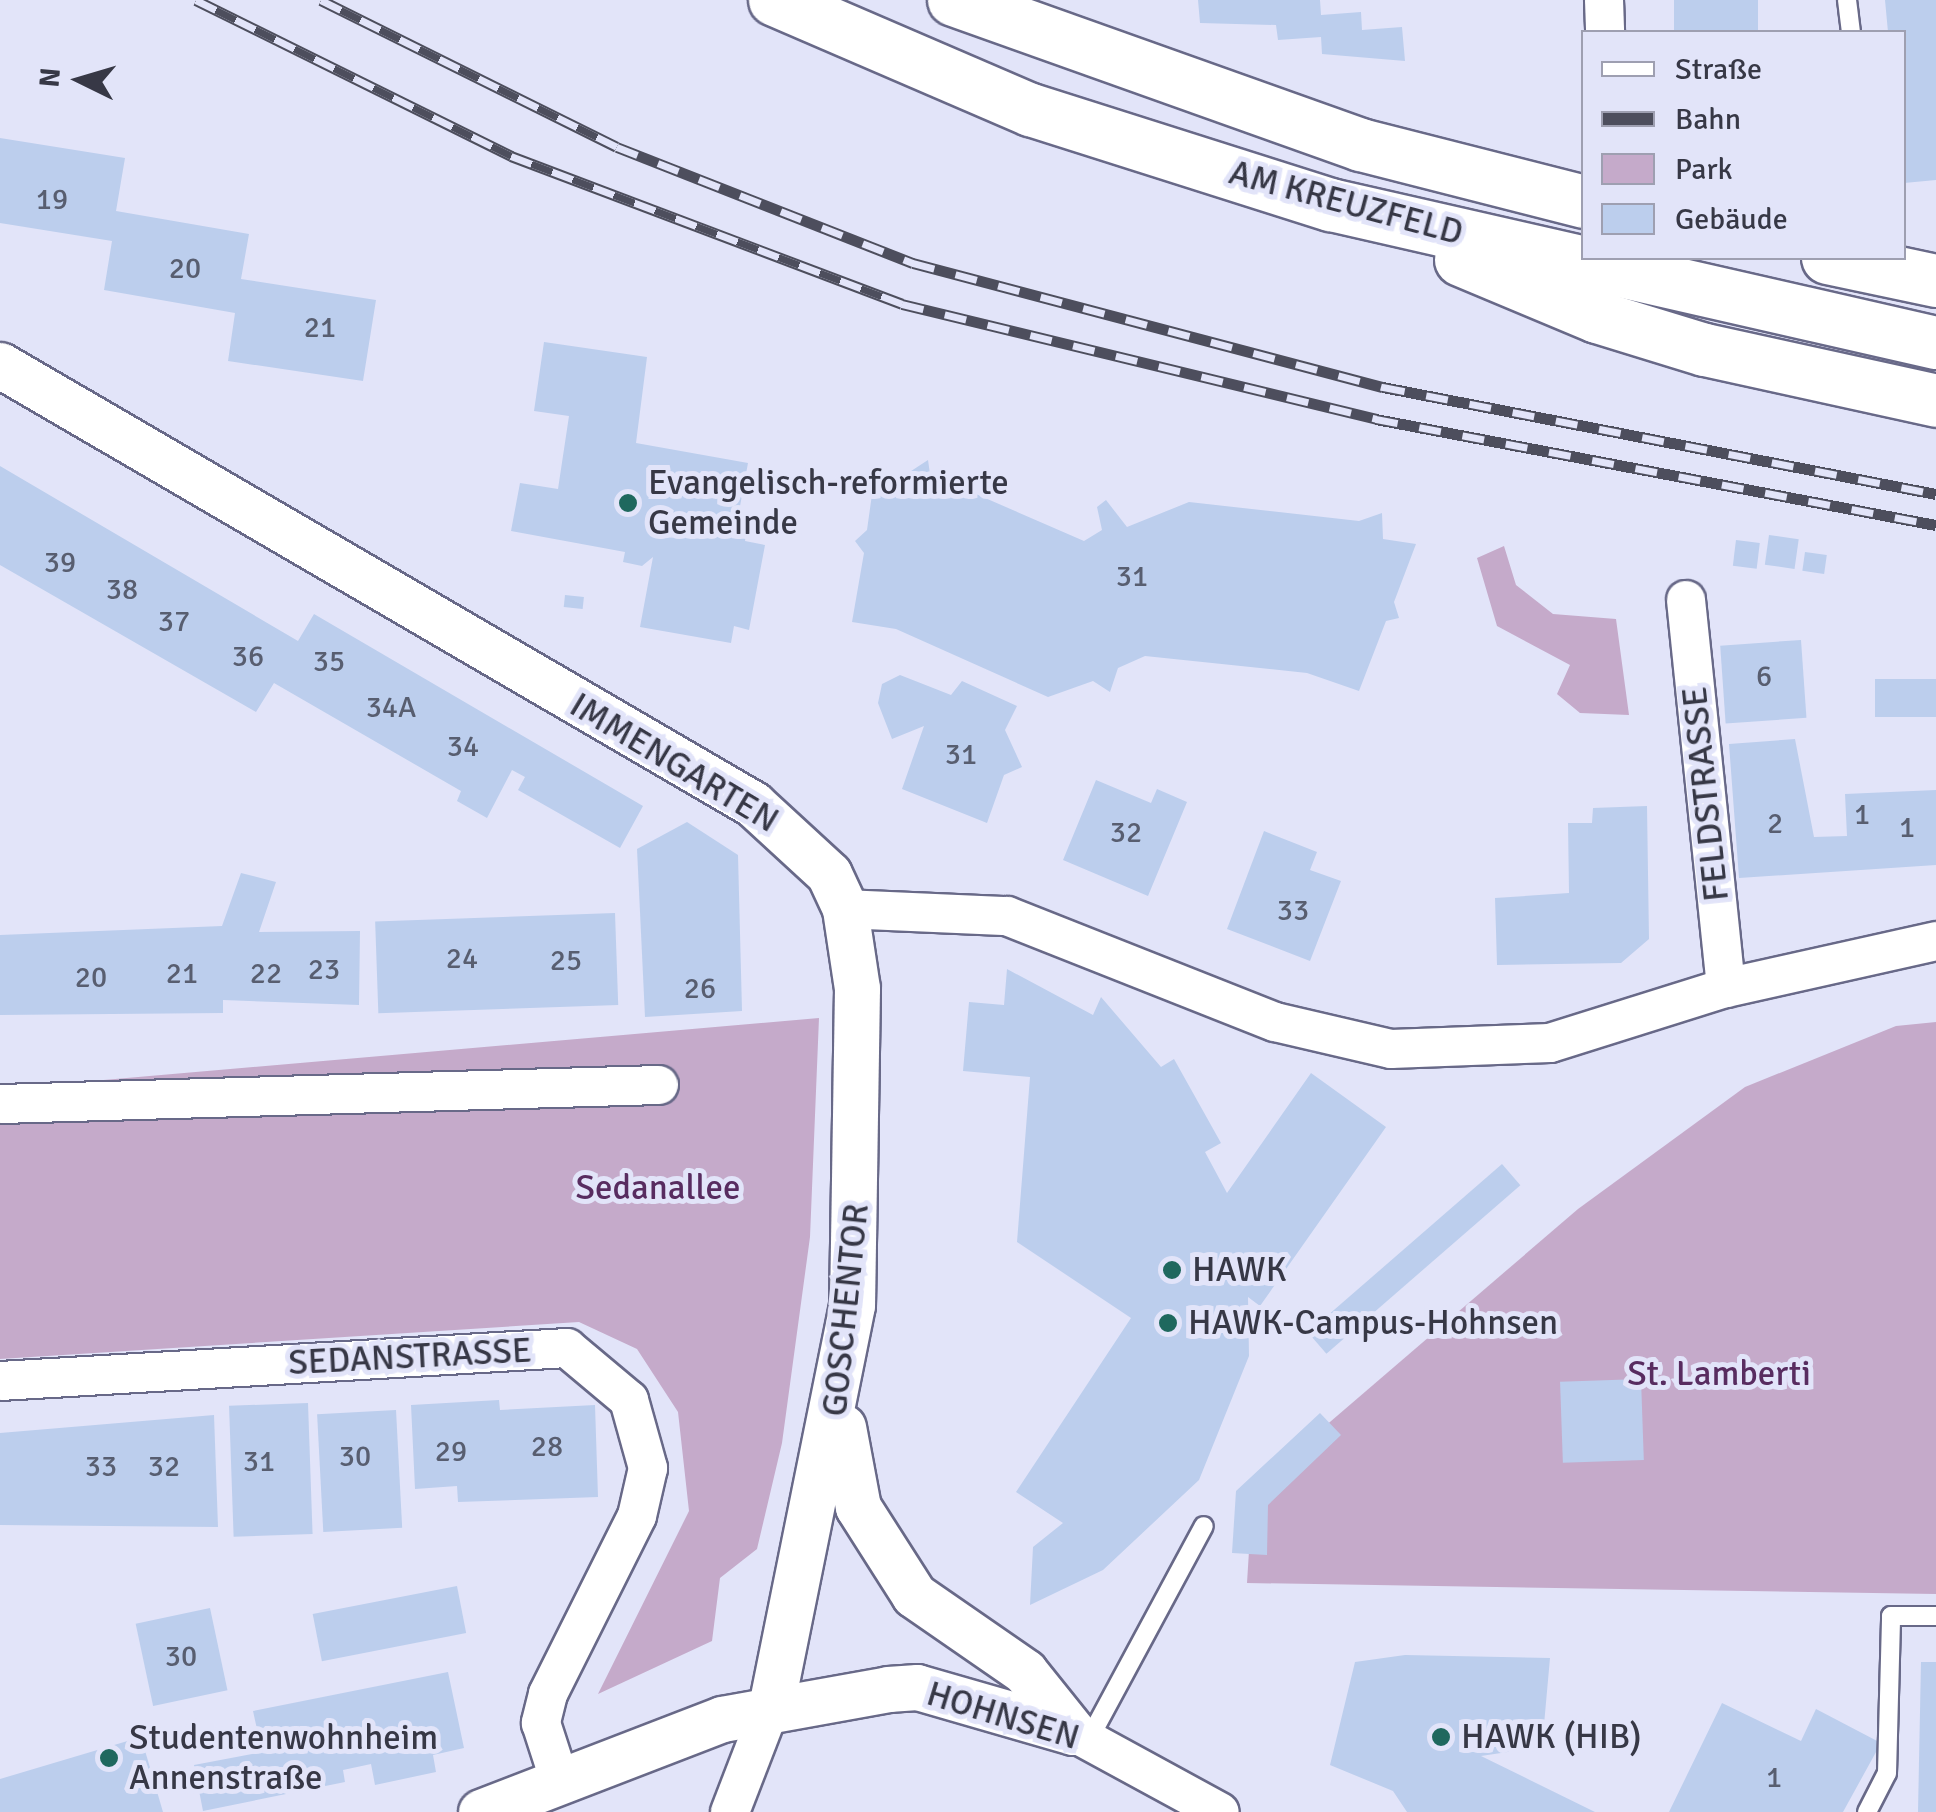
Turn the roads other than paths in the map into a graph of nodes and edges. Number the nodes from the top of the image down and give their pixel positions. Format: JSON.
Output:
{"nodes":[{"id":1,"x":775,"y":0,"type":"edge"},
{"id":2,"x":954,"y":0,"type":"edge"},
{"id":3,"x":1604,"y":0,"type":"edge"},
{"id":4,"x":1847,"y":0,"type":"edge"},
{"id":5,"x":1605,"y":30,"type":"edge"},
{"id":6,"x":1850,"y":30,"type":"edge"},
{"id":7,"x":1581,"y":201,"type":"edge"},
{"id":8,"x":1331,"y":205,"type":"junction"},
{"id":9,"x":1837,"y":260,"type":"edge"},
{"id":10,"x":1936,"y":281,"type":"edge"},
{"id":11,"x":1936,"y":342,"type":"edge"},
{"id":12,"x":0,"y":365,"type":"edge"},
{"id":13,"x":1936,"y":401,"type":"edge"},
{"id":14,"x":1686,"y":600,"type":"dead end"},
{"id":15,"x":845,"y":909,"type":"junction"},
{"id":16,"x":1936,"y":941,"type":"edge"},
{"id":17,"x":1726,"y":988,"type":"junction"},
{"id":18,"x":659,"y":1085,"type":"dead end"},
{"id":19,"x":0,"y":1104,"type":"edge"},
{"id":20,"x":0,"y":1381,"type":"edge"},
{"id":21,"x":838,"y":1400,"type":"junction"},
{"id":22,"x":1204,"y":1526,"type":"dead end"},
{"id":23,"x":1936,"y":1616,"type":"edge"},
{"id":24,"x":771,"y":1706,"type":"junction"},
{"id":25,"x":1080,"y":1736,"type":"junction"},
{"id":26,"x":530,"y":1801,"type":"edge"},
{"id":27,"x":730,"y":1812,"type":"edge"},
{"id":28,"x":1220,"y":1812,"type":"edge"},
{"id":29,"x":1867,"y":1812,"type":"edge"}],
"edges":[{"from":1,"to":8,"type":"main road","name":"AM KREUZFELD"},
{"from":2,"to":7,"type":"main road","name":"AM KREUZFELD"},
{"from":3,"to":5,"type":"street"},
{"from":4,"to":6,"type":"lane"},
{"from":8,"to":11,"type":"main road","name":"AM KREUZFELD"},
{"from":8,"to":13,"type":"main road"},
{"from":9,"to":10,"type":"main road"},
{"from":12,"to":15,"type":"street","name":"IMMENGARTEN"},
{"from":14,"to":17,"type":"street","name":"FELDSTRASSE"},
{"from":15,"to":17,"type":"street"},
{"from":15,"to":21,"type":"street","name":"GOSCHENTOR"},
{"from":16,"to":17,"type":"street"},
{"from":18,"to":19,"type":"street"},
{"from":20,"to":26,"type":"street","name":"SEDANSTRASSE"},
{"from":21,"to":24,"type":"street","name":"GOSCHENTOR"},
{"from":21,"to":25,"type":"street"},
{"from":22,"to":25,"type":"lane"},
{"from":23,"to":29,"type":"lane"},
{"from":24,"to":25,"type":"street","name":"HOHNSEN"},
{"from":24,"to":26,"type":"street","name":"HOHNSEN"},
{"from":24,"to":27,"type":"street"},
{"from":25,"to":28,"type":"street","name":"HOHNSEN"}]}
